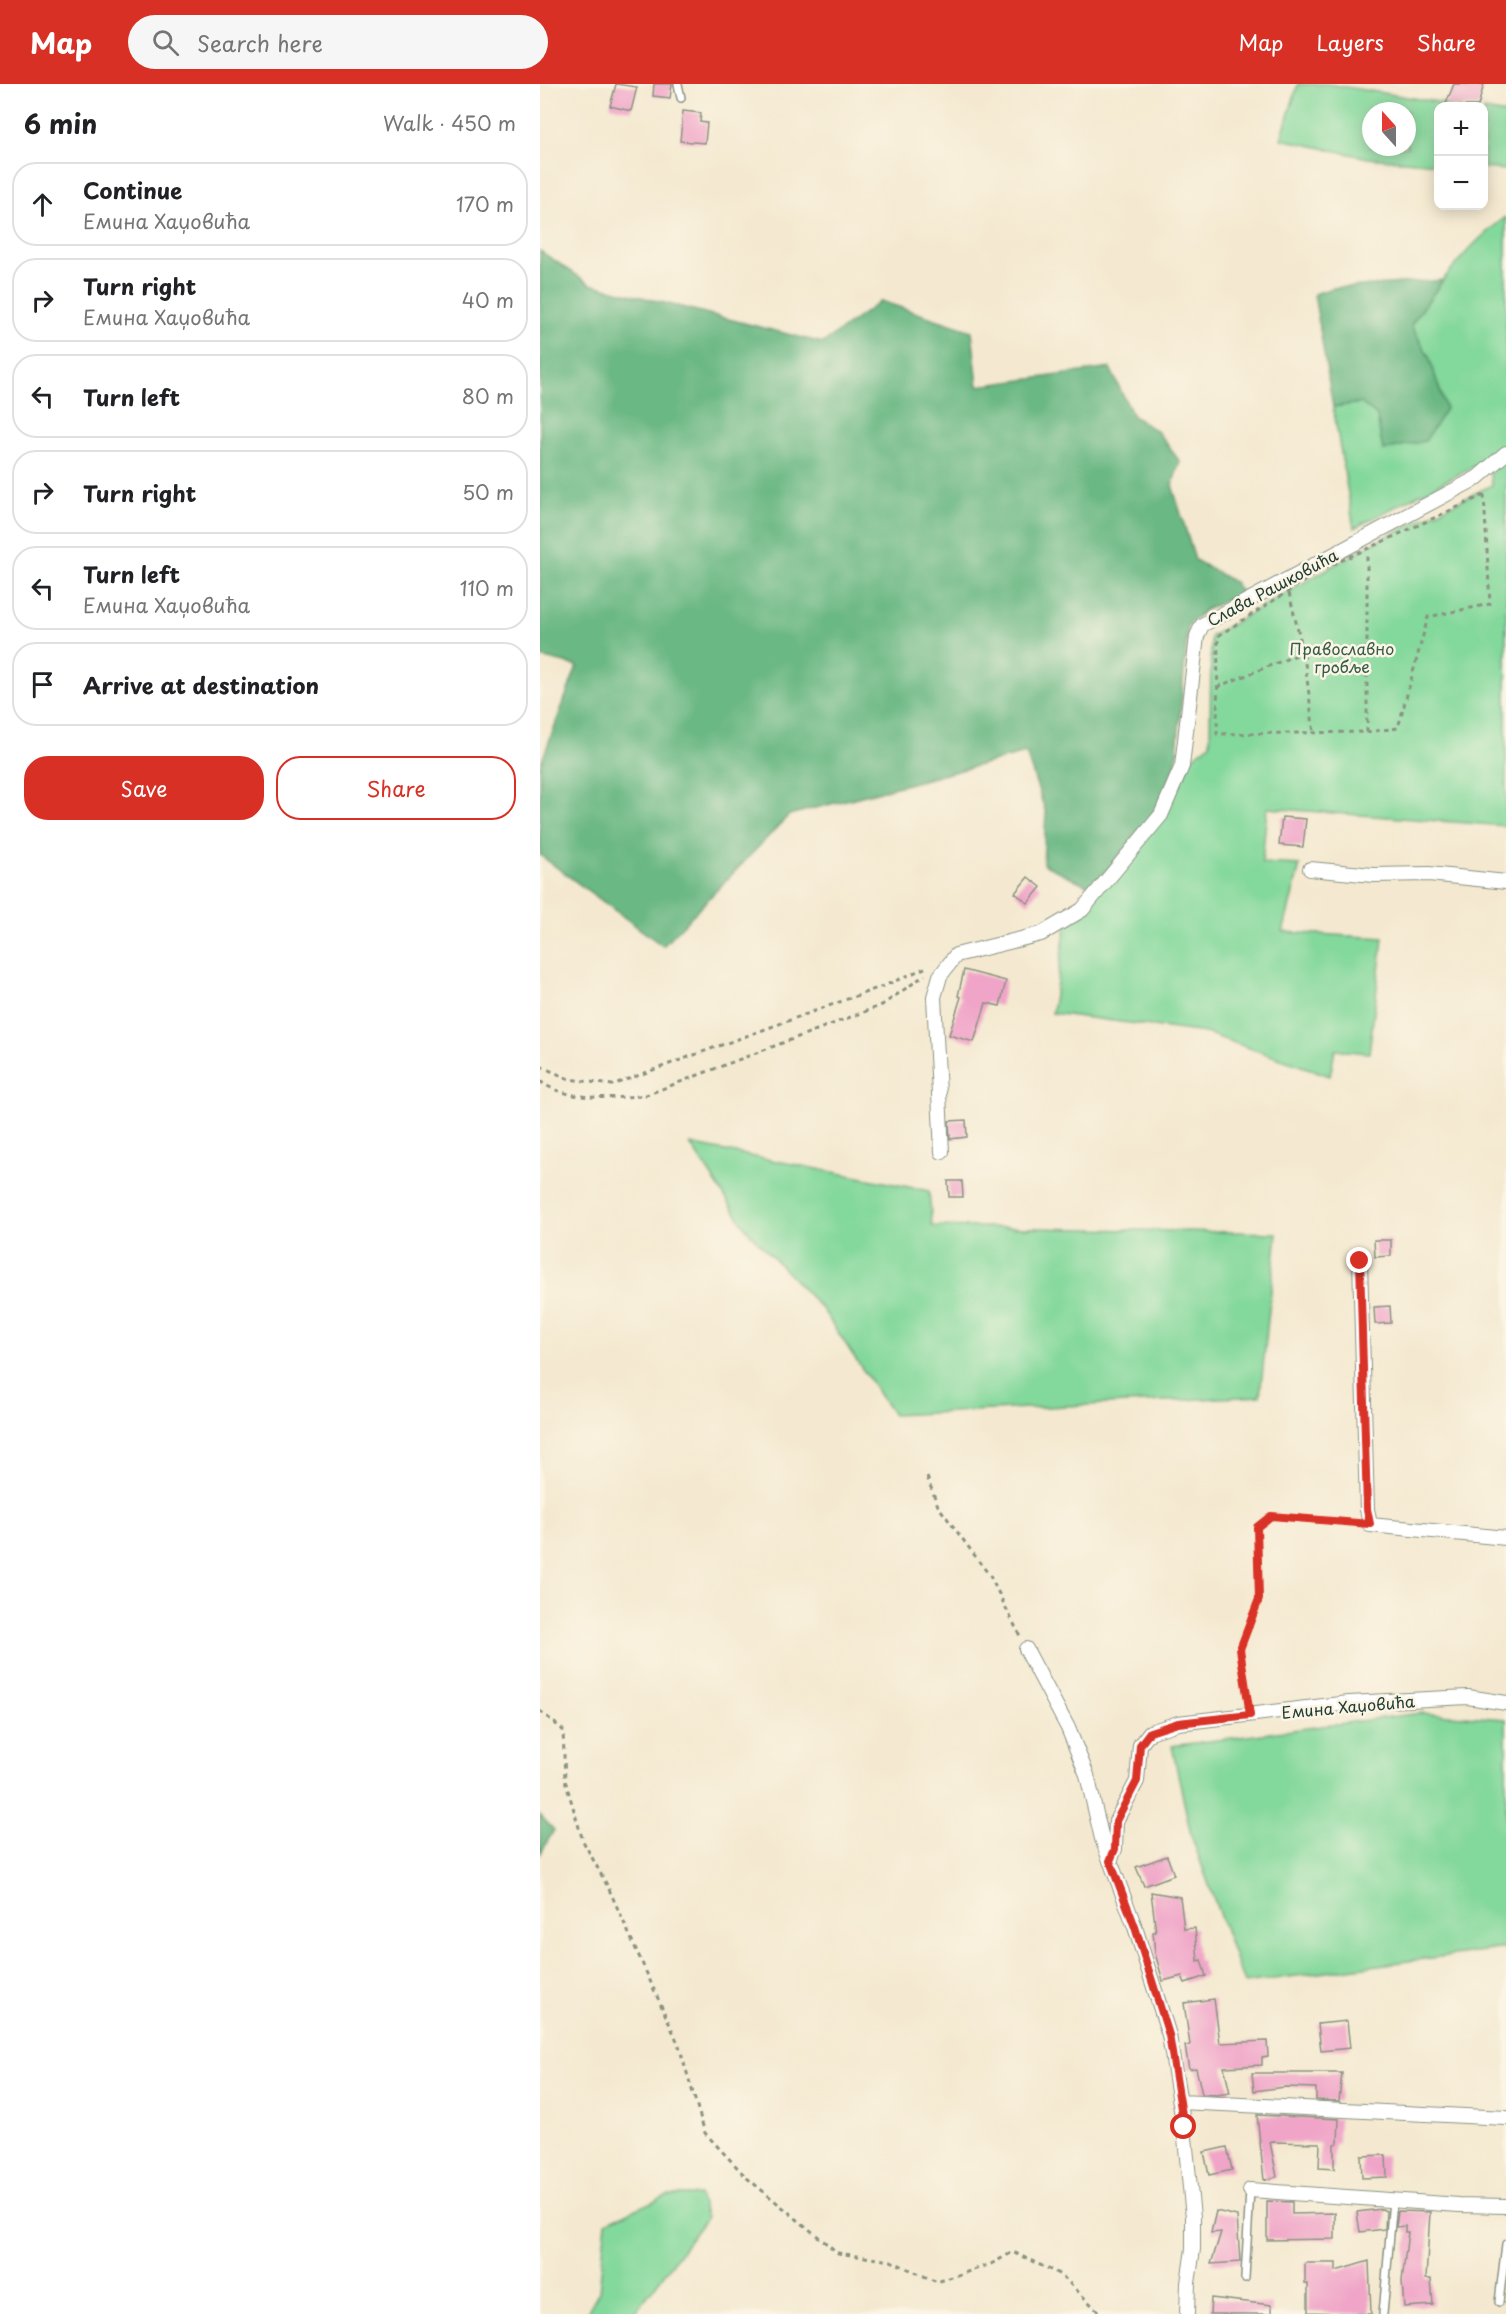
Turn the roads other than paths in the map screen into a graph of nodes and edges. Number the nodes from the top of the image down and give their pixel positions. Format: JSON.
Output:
{"nodes":[{"id":1,"x":678,"y":84,"type":"edge"},
{"id":2,"x":681,"y":98,"type":"dead end"},
{"id":3,"x":1506,"y":453,"type":"edge"},
{"id":4,"x":1310,"y":869,"type":"dead end"},
{"id":5,"x":1506,"y":882,"type":"edge"},
{"id":6,"x":942,"y":1152,"type":"dead end"},
{"id":7,"x":1360,"y":1261,"type":"dead end"},
{"id":8,"x":1506,"y":1538,"type":"edge"},
{"id":9,"x":1026,"y":1649,"type":"road end"},
{"id":10,"x":1506,"y":1703,"type":"edge"},
{"id":11,"x":1110,"y":1861,"type":"junction"},
{"id":12,"x":1180,"y":2102,"type":"junction"},
{"id":13,"x":1506,"y":2118,"type":"edge"},
{"id":14,"x":1250,"y":2190,"type":"joint"},
{"id":15,"x":1393,"y":2200,"type":"junction"},
{"id":16,"x":1506,"y":2206,"type":"edge"},
{"id":17,"x":1506,"y":2244,"type":"edge"},
{"id":18,"x":1245,"y":2278,"type":"dead end"},
{"id":19,"x":1499,"y":2302,"type":"dead end"},
{"id":20,"x":1187,"y":2314,"type":"edge"},
{"id":21,"x":1383,"y":2314,"type":"edge"}],
"edges":[{"from":1,"to":2,"type":"lane"},
{"from":3,"to":6,"type":"street","name":"Слава Рашковића"},
{"from":4,"to":5,"type":"street"},
{"from":7,"to":8,"type":"street"},
{"from":9,"to":11,"type":"street"},
{"from":10,"to":11,"type":"street","name":"Емина Хаџовића"},
{"from":11,"to":12,"type":"street"},
{"from":12,"to":13,"type":"street"},
{"from":12,"to":20,"type":"street"},
{"from":14,"to":15,"type":"street"},
{"from":14,"to":18,"type":"lane"},
{"from":15,"to":16,"type":"street"},
{"from":15,"to":21,"type":"lane"},
{"from":17,"to":19,"type":"lane"}]}
